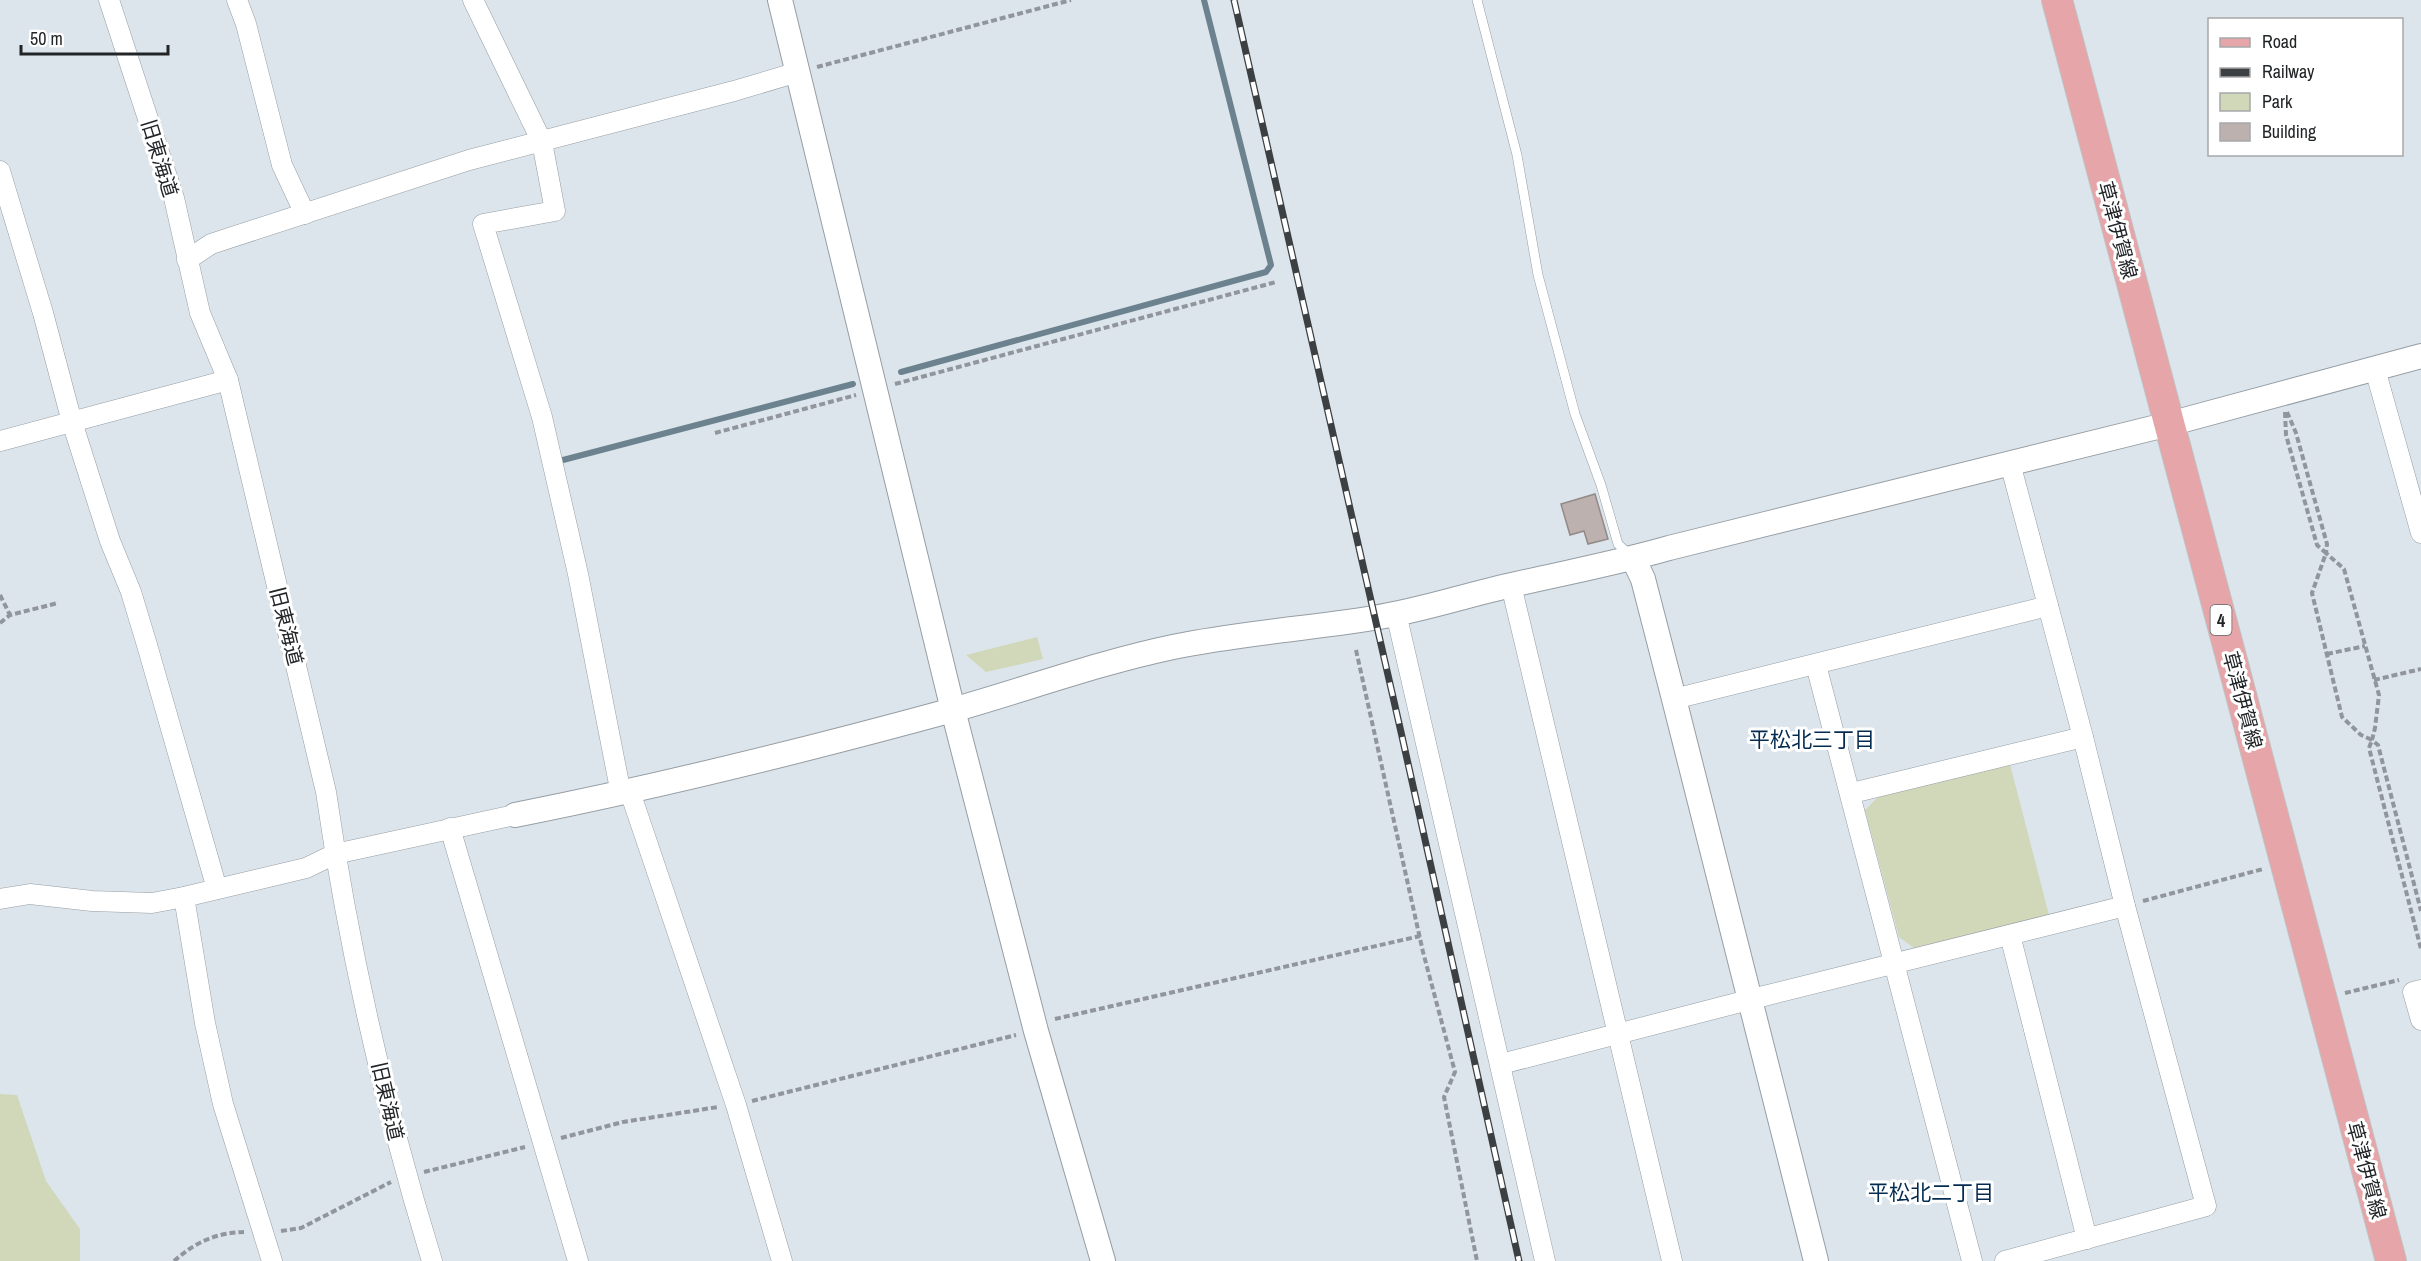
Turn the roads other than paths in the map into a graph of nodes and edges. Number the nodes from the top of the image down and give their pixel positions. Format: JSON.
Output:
{"nodes":[{"id":1,"x":109,"y":0,"type":"edge"},
{"id":2,"x":237,"y":0,"type":"edge"},
{"id":3,"x":473,"y":0,"type":"edge"},
{"id":4,"x":780,"y":0,"type":"edge"},
{"id":5,"x":1477,"y":0,"type":"edge"},
{"id":6,"x":2057,"y":0,"type":"edge"},
{"id":7,"x":798,"y":72,"type":"junction"},
{"id":8,"x":542,"y":142,"type":"junction"},
{"id":9,"x":0,"y":171,"type":"edge"},
{"id":10,"x":305,"y":214,"type":"junction"},
{"id":11,"x":187,"y":260,"type":"junction"},
{"id":12,"x":2421,"y":356,"type":"edge"},
{"id":13,"x":2375,"y":369,"type":"junction"},
{"id":14,"x":228,"y":380,"type":"junction"},
{"id":15,"x":72,"y":422,"type":"junction"},
{"id":16,"x":2169,"y":424,"type":"junction"},
{"id":17,"x":0,"y":441,"type":"edge"},
{"id":18,"x":2010,"y":463,"type":"junction"},
{"id":19,"x":2420,"y":526,"type":"edge"},
{"id":20,"x":1634,"y":558,"type":"junction"},
{"id":21,"x":1511,"y":585,"type":"junction"},
{"id":22,"x":2048,"y":606,"type":"junction"},
{"id":23,"x":1396,"y":613,"type":"junction"},
{"id":24,"x":1816,"y":665,"type":"junction"},
{"id":25,"x":1674,"y":699,"type":"junction"},
{"id":26,"x":953,"y":710,"type":"junction"},
{"id":27,"x":2083,"y":736,"type":"junction"},
{"id":28,"x":625,"y":793,"type":"junction"},
{"id":29,"x":1852,"y":794,"type":"junction"},
{"id":30,"x":515,"y":815,"type":"joint"},
{"id":31,"x":450,"y":828,"type":"junction"},
{"id":32,"x":335,"y":854,"type":"junction"},
{"id":33,"x":217,"y":890,"type":"junction"},
{"id":34,"x":184,"y":897,"type":"junction"},
{"id":35,"x":0,"y":899,"type":"edge"},
{"id":36,"x":2125,"y":906,"type":"junction"},
{"id":37,"x":2010,"y":936,"type":"junction"},
{"id":38,"x":1895,"y":964,"type":"junction"},
{"id":39,"x":2417,"y":991,"type":"edge"},
{"id":40,"x":1749,"y":1000,"type":"junction"},
{"id":41,"x":2421,"y":1020,"type":"edge"},
{"id":42,"x":1619,"y":1035,"type":"junction"},
{"id":43,"x":1501,"y":1064,"type":"junction"},
{"id":44,"x":2087,"y":1239,"type":"junction"},
{"id":45,"x":2388,"y":1250,"type":"edge"},
{"id":46,"x":272,"y":1261,"type":"edge"},
{"id":47,"x":432,"y":1261,"type":"edge"},
{"id":48,"x":578,"y":1261,"type":"edge"},
{"id":49,"x":782,"y":1261,"type":"edge"},
{"id":50,"x":1103,"y":1261,"type":"edge"},
{"id":51,"x":1545,"y":1261,"type":"edge"},
{"id":52,"x":1672,"y":1261,"type":"edge"},
{"id":53,"x":1816,"y":1261,"type":"edge"},
{"id":54,"x":1972,"y":1261,"type":"edge"},
{"id":55,"x":2005,"y":1261,"type":"edge"}],
"edges":[{"from":1,"to":11,"type":"street","name":"旧東海道"},
{"from":2,"to":10,"type":"street"},
{"from":3,"to":8,"type":"street"},
{"from":4,"to":7,"type":"street"},
{"from":5,"to":20,"type":"lane"},
{"from":6,"to":16,"type":"main road","name":"草津伊賀線","number":"4"},
{"from":7,"to":8,"type":"street"},
{"from":7,"to":26,"type":"street"},
{"from":8,"to":10,"type":"street"},
{"from":8,"to":28,"type":"street"},
{"from":9,"to":15,"type":"street"},
{"from":10,"to":11,"type":"street"},
{"from":11,"to":14,"type":"street","name":"旧東海道"},
{"from":12,"to":13,"type":"street"},
{"from":13,"to":16,"type":"street"},
{"from":13,"to":19,"type":"street"},
{"from":14,"to":15,"type":"street"},
{"from":14,"to":32,"type":"street","name":"旧東海道"},
{"from":15,"to":17,"type":"street"},
{"from":15,"to":33,"type":"street"},
{"from":16,"to":18,"type":"street"},
{"from":16,"to":45,"type":"main road","name":"草津伊賀線","number":"4"},
{"from":18,"to":20,"type":"street"},
{"from":18,"to":22,"type":"street"},
{"from":20,"to":21,"type":"street"},
{"from":20,"to":25,"type":"street"},
{"from":21,"to":23,"type":"street"},
{"from":21,"to":42,"type":"street"},
{"from":22,"to":24,"type":"street"},
{"from":22,"to":27,"type":"street"},
{"from":23,"to":26,"type":"street"},
{"from":23,"to":43,"type":"street"},
{"from":24,"to":25,"type":"street"},
{"from":24,"to":29,"type":"street"},
{"from":25,"to":40,"type":"street"},
{"from":26,"to":28,"type":"street"},
{"from":26,"to":50,"type":"street"},
{"from":27,"to":29,"type":"street"},
{"from":27,"to":36,"type":"street"},
{"from":28,"to":30,"type":"street"},
{"from":28,"to":49,"type":"street"},
{"from":29,"to":38,"type":"street"},
{"from":30,"to":31,"type":"street"},
{"from":31,"to":32,"type":"street"},
{"from":31,"to":48,"type":"street"},
{"from":32,"to":33,"type":"street"},
{"from":32,"to":47,"type":"street","name":"旧東海道"},
{"from":33,"to":34,"type":"street"},
{"from":34,"to":35,"type":"street"},
{"from":34,"to":46,"type":"street"},
{"from":36,"to":37,"type":"street"},
{"from":36,"to":44,"type":"street"},
{"from":37,"to":38,"type":"street"},
{"from":37,"to":44,"type":"street"},
{"from":38,"to":40,"type":"street"},
{"from":38,"to":54,"type":"street"},
{"from":39,"to":41,"type":"street"},
{"from":40,"to":42,"type":"street"},
{"from":40,"to":53,"type":"street"},
{"from":42,"to":43,"type":"street"},
{"from":42,"to":52,"type":"street"},
{"from":43,"to":51,"type":"street"},
{"from":44,"to":55,"type":"street"}]}
